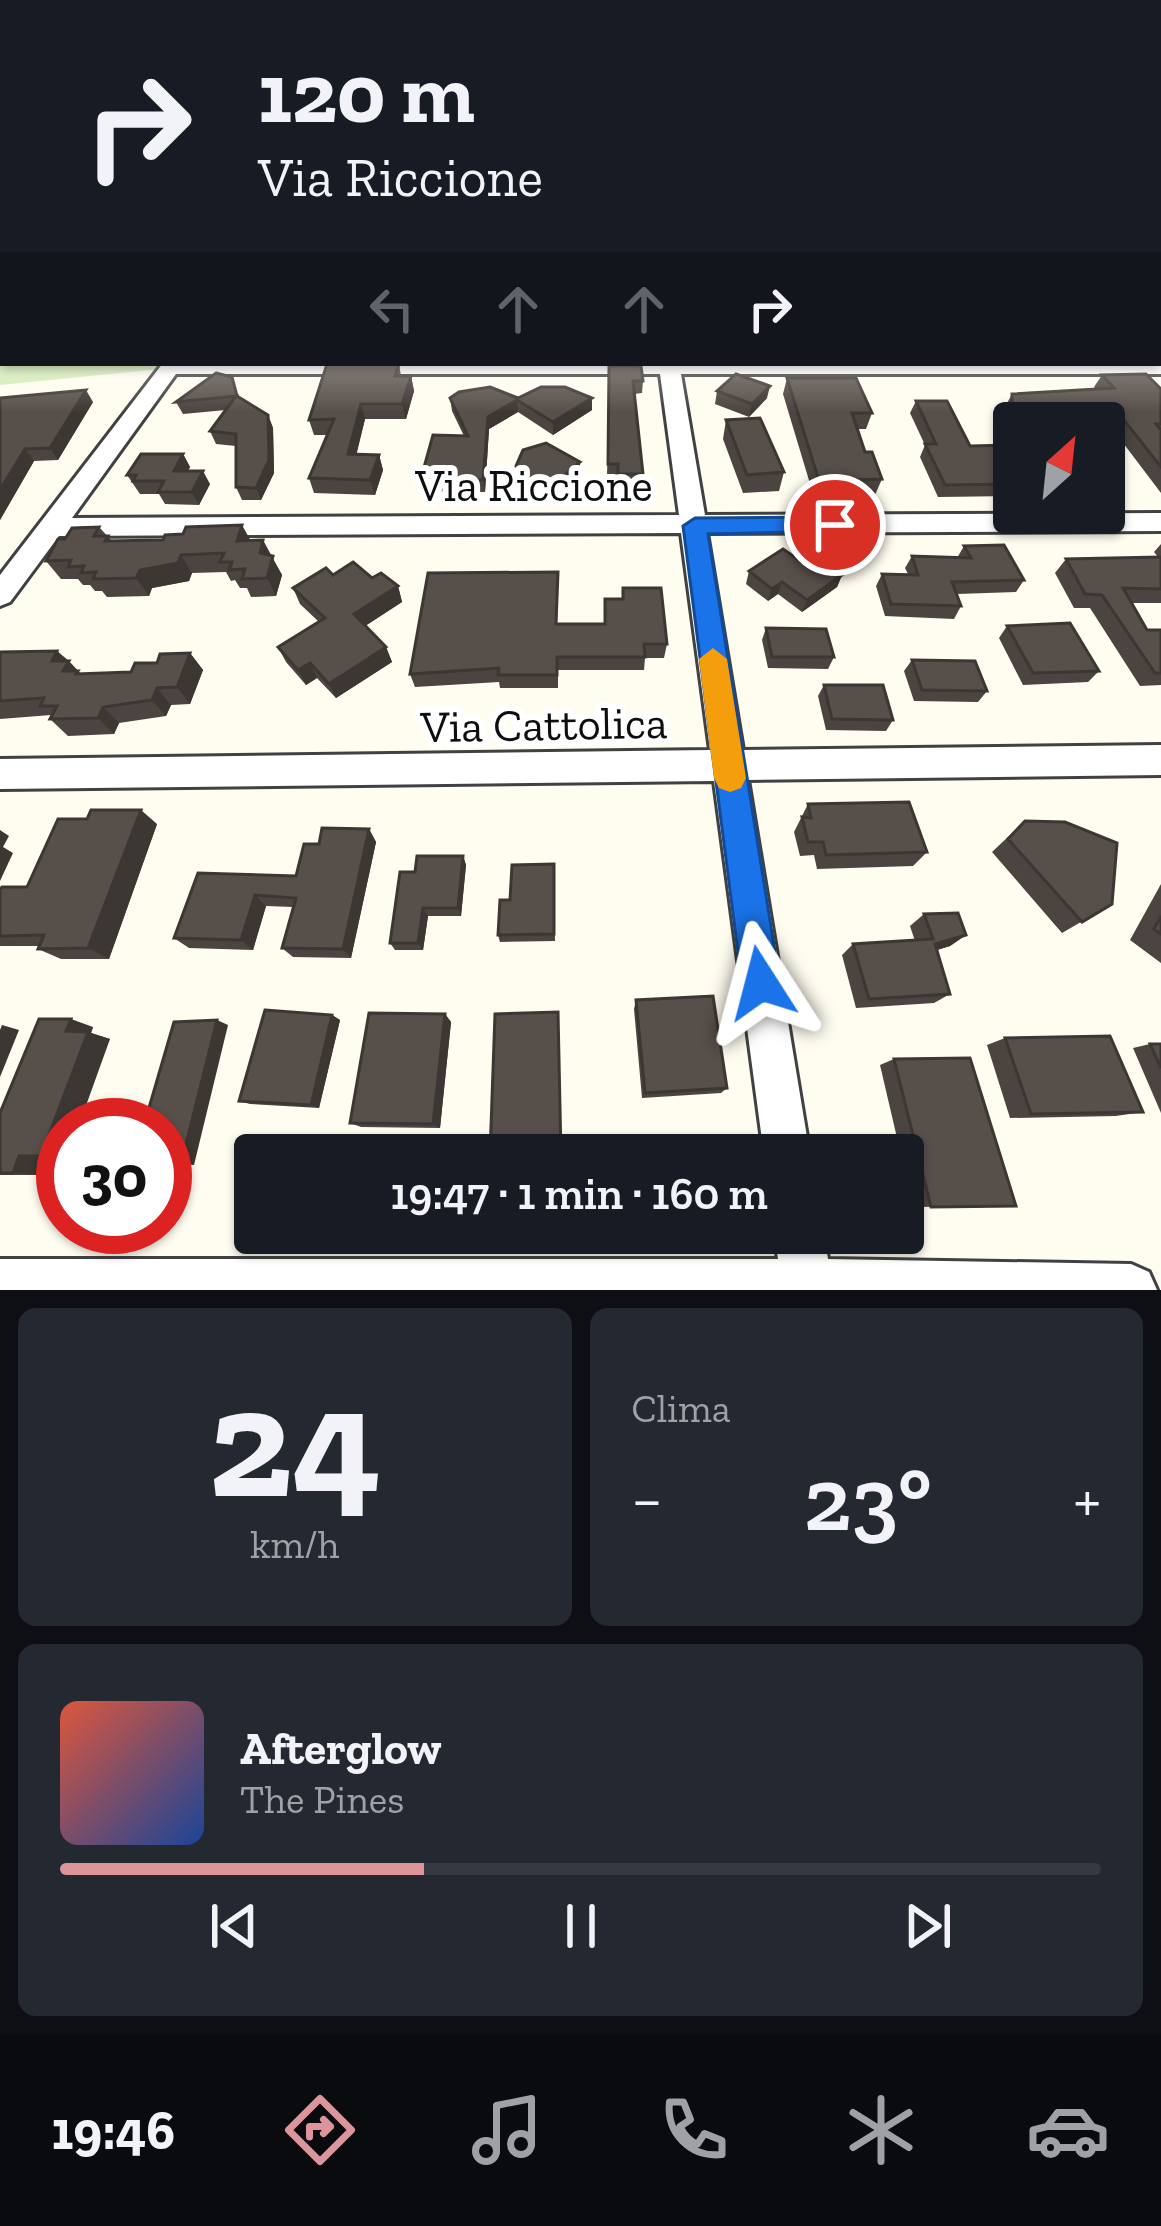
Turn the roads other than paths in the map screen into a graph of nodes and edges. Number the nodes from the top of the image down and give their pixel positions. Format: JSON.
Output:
{"nodes":[{"id":1,"x":172,"y":366,"type":"edge"},
{"id":2,"x":670,"y":366,"type":"edge"},
{"id":3,"x":1161,"y":368,"type":"edge"},
{"id":4,"x":1161,"y":522,"type":"edge"},
{"id":5,"x":695,"y":526,"type":"junction"},
{"id":6,"x":52,"y":527,"type":"junction"},
{"id":7,"x":0,"y":595,"type":"edge"},
{"id":8,"x":1161,"y":760,"type":"edge"},
{"id":9,"x":728,"y":767,"type":"junction"},
{"id":10,"x":0,"y":774,"type":"edge"},
{"id":11,"x":784,"y":1134,"type":"edge"},
{"id":12,"x":802,"y":1254,"type":"edge"},
{"id":13,"x":0,"y":1285,"type":"edge"},
{"id":14,"x":807,"y":1287,"type":"edge"},
{"id":15,"x":1131,"y":1290,"type":"edge"}],
"edges":[{"from":1,"to":2,"type":"street"},
{"from":1,"to":6,"type":"street"},
{"from":2,"to":3,"type":"street"},
{"from":2,"to":5,"type":"street"},
{"from":4,"to":5,"type":"street","name":"Via Riccione"},
{"from":5,"to":6,"type":"street","name":"Via Riccione"},
{"from":5,"to":9,"type":"street"},
{"from":6,"to":7,"type":"street"},
{"from":8,"to":9,"type":"street","name":"Via Cattolica"},
{"from":9,"to":10,"type":"street","name":"Via Cattolica"},
{"from":9,"to":11,"type":"street"},
{"from":12,"to":14,"type":"street"},
{"from":13,"to":14,"type":"street"},
{"from":14,"to":15,"type":"street"}]}
